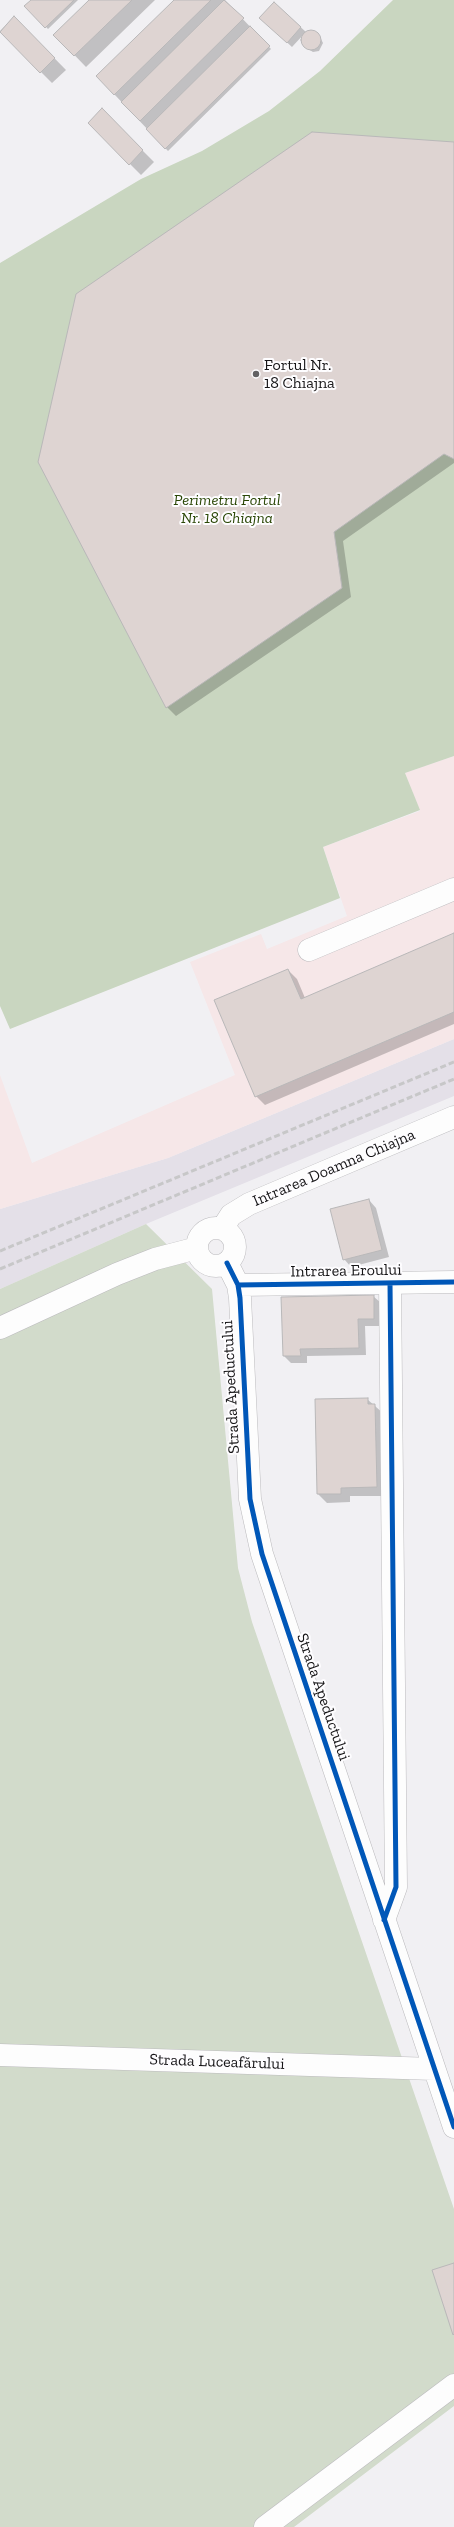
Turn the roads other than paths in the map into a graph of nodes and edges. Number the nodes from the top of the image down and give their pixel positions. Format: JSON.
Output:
{"nodes":[{"id":1,"x":454,"y":889,"type":"edge"},
{"id":2,"x":309,"y":950,"type":"dead end"},
{"id":3,"x":454,"y":1117,"type":"edge"},
{"id":4,"x":222,"y":1229,"type":"junction"},
{"id":5,"x":197,"y":1248,"type":"junction"},
{"id":6,"x":227,"y":1263,"type":"junction"},
{"id":7,"x":454,"y":1282,"type":"edge"},
{"id":8,"x":390,"y":1283,"type":"junction"},
{"id":9,"x":238,"y":1286,"type":"junction"},
{"id":10,"x":0,"y":1328,"type":"edge"},
{"id":11,"x":384,"y":1920,"type":"junction"},
{"id":12,"x":0,"y":2055,"type":"edge"},
{"id":13,"x":442,"y":2075,"type":"edge"},
{"id":14,"x":454,"y":2127,"type":"edge"},
{"id":15,"x":454,"y":2385,"type":"edge"},
{"id":16,"x":265,"y":2527,"type":"edge"}],
"edges":[{"from":1,"to":2,"type":"street"},
{"from":3,"to":4,"type":"street","name":"Intrarea Doamna Chiajna"},
{"from":4,"to":5,"type":"street"},
{"from":4,"to":6,"type":"street"},
{"from":5,"to":6,"type":"street"},
{"from":5,"to":10,"type":"street"},
{"from":6,"to":9,"type":"street","name":"Strada Apeductului"},
{"from":7,"to":8,"type":"street","name":"Intrarea Eroului"},
{"from":8,"to":9,"type":"street","name":"Intrarea Eroului"},
{"from":8,"to":11,"type":"street"},
{"from":9,"to":11,"type":"street","name":"Strada Apeductului"},
{"from":11,"to":13,"type":"street","name":"Strada Apeductului"},
{"from":12,"to":13,"type":"street","name":"Strada Luceafărului"},
{"from":13,"to":14,"type":"street","name":"Strada Apeductului"},
{"from":15,"to":16,"type":"street"}]}
